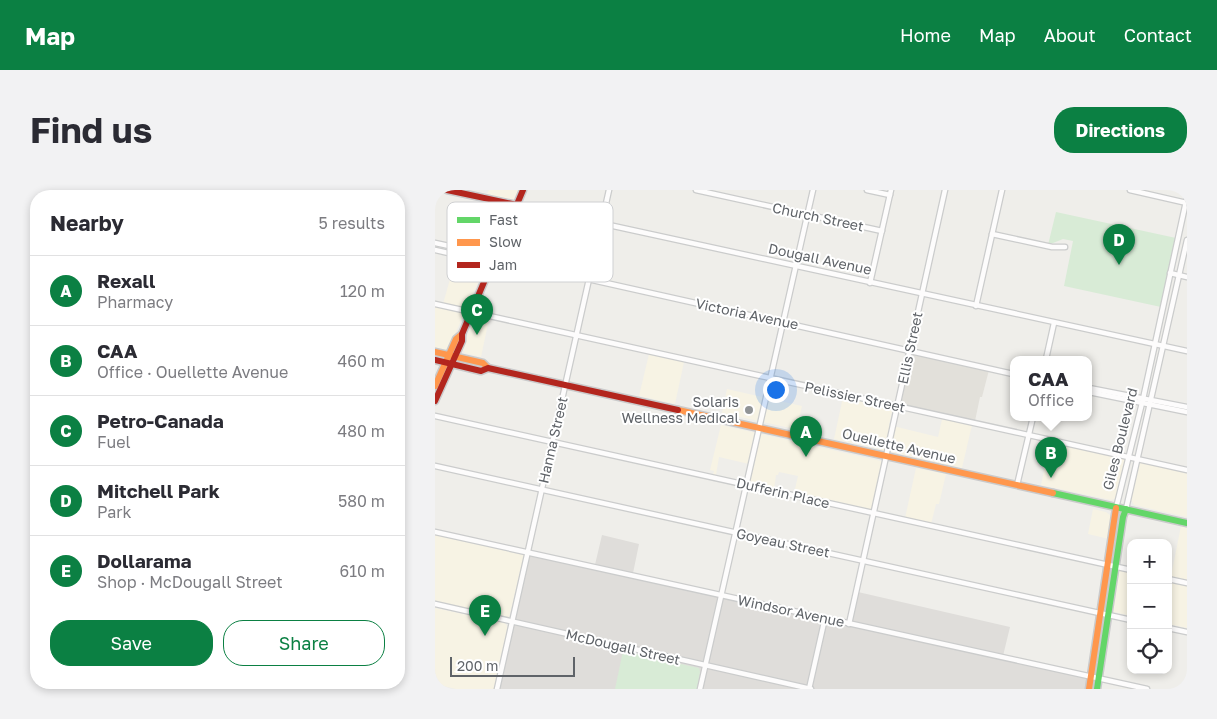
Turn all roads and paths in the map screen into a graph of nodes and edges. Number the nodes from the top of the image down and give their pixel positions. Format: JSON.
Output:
{"nodes":[{"id":1,"x":447,"y":190,"type":"edge"},
{"id":2,"x":523,"y":190,"type":"edge"},
{"id":3,"x":696,"y":190,"type":"edge"},
{"id":4,"x":813,"y":190,"type":"edge"},
{"id":5,"x":867,"y":190,"type":"edge"},
{"id":6,"x":945,"y":190,"type":"edge"},
{"id":7,"x":1002,"y":190,"type":"edge"},
{"id":8,"x":1131,"y":190,"type":"edge"},
{"id":9,"x":891,"y":192,"type":"edge"},
{"id":10,"x":1187,"y":201,"type":"edge"},
{"id":11,"x":500,"y":202,"type":"edge"},
{"id":12,"x":518,"y":202,"type":"edge"},
{"id":13,"x":808,"y":214,"type":"junction"},
{"id":14,"x":613,"y":227,"type":"edge"},
{"id":15,"x":882,"y":231,"type":"junction"},
{"id":16,"x":992,"y":234,"type":"junction"},
{"id":17,"x":1187,"y":240,"type":"edge"},
{"id":18,"x":1065,"y":247,"type":"dead end"},
{"id":19,"x":796,"y":267,"type":"junction"},
{"id":20,"x":1171,"y":273,"type":"junction"},
{"id":21,"x":1179,"y":275,"type":"junction"},
{"id":22,"x":1187,"y":276,"type":"edge"},
{"id":23,"x":484,"y":282,"type":"edge"},
{"id":24,"x":589,"y":282,"type":"edge"},
{"id":25,"x":603,"y":282,"type":"edge"},
{"id":26,"x":870,"y":283,"type":"junction"},
{"id":27,"x":922,"y":294,"type":"junction"},
{"id":28,"x":435,"y":304,"type":"edge"},
{"id":29,"x":976,"y":306,"type":"junction"},
{"id":30,"x":471,"y":312,"type":"junction"},
{"id":31,"x":783,"y":323,"type":"junction"},
{"id":32,"x":1054,"y":323,"type":"junction"},
{"id":33,"x":577,"y":336,"type":"junction"},
{"id":34,"x":1155,"y":345,"type":"junction"},
{"id":35,"x":1163,"y":346,"type":"junction"},
{"id":36,"x":909,"y":350,"type":"junction"},
{"id":37,"x":1187,"y":351,"type":"edge"},
{"id":38,"x":435,"y":352,"type":"edge"},
{"id":39,"x":452,"y":355,"type":"junction"},
{"id":40,"x":1047,"y":356,"type":"edge"},
{"id":41,"x":435,"y":360,"type":"edge"},
{"id":42,"x":449,"y":363,"type":"junction"},
{"id":43,"x":488,"y":368,"type":"junction"},
{"id":44,"x":1010,"y":373,"type":"edge"},
{"id":45,"x":771,"y":378,"type":"junction"},
{"id":46,"x":565,"y":385,"type":"junction"},
{"id":47,"x":435,"y":386,"type":"edge"},
{"id":48,"x":1092,"y":389,"type":"edge"},
{"id":49,"x":1092,"y":393,"type":"edge"},
{"id":50,"x":1142,"y":401,"type":"junction"},
{"id":51,"x":435,"y":402,"type":"edge"},
{"id":52,"x":1150,"y":402,"type":"junction"},
{"id":53,"x":897,"y":406,"type":"junction"},
{"id":54,"x":1187,"y":407,"type":"edge"},
{"id":55,"x":1187,"y":412,"type":"edge"},
{"id":56,"x":435,"y":416,"type":"edge"},
{"id":57,"x":1032,"y":421,"type":"edge"},
{"id":58,"x":759,"y":428,"type":"junction"},
{"id":59,"x":1029,"y":436,"type":"junction"},
{"id":60,"x":553,"y":442,"type":"junction"},
{"id":61,"x":886,"y":456,"type":"junction"},
{"id":62,"x":1129,"y":457,"type":"junction"},
{"id":63,"x":1137,"y":459,"type":"junction"},
{"id":64,"x":435,"y":466,"type":"edge"},
{"id":65,"x":1187,"y":470,"type":"edge"},
{"id":66,"x":746,"y":485,"type":"junction"},
{"id":67,"x":1017,"y":485,"type":"junction"},
{"id":68,"x":542,"y":490,"type":"junction"},
{"id":69,"x":1116,"y":508,"type":"junction"},
{"id":70,"x":1126,"y":510,"type":"junction"},
{"id":71,"x":873,"y":513,"type":"junction"},
{"id":72,"x":1187,"y":523,"type":"edge"},
{"id":73,"x":435,"y":532,"type":"edge"},
{"id":74,"x":735,"y":533,"type":"junction"},
{"id":75,"x":527,"y":553,"type":"junction"},
{"id":76,"x":863,"y":561,"type":"junction"},
{"id":77,"x":1107,"y":565,"type":"junction"},
{"id":78,"x":1115,"y":567,"type":"junction"},
{"id":79,"x":1127,"y":569,"type":"edge"},
{"id":80,"x":1172,"y":580,"type":"edge"},
{"id":81,"x":1187,"y":583,"type":"edge"},
{"id":82,"x":721,"y":596,"type":"junction"},
{"id":83,"x":435,"y":604,"type":"edge"},
{"id":84,"x":1100,"y":613,"type":"junction"},
{"id":85,"x":1108,"y":615,"type":"junction"},
{"id":86,"x":825,"y":618,"type":"junction"},
{"id":87,"x":1127,"y":619,"type":"edge"},
{"id":88,"x":512,"y":622,"type":"junction"},
{"id":89,"x":849,"y":624,"type":"junction"},
{"id":90,"x":1172,"y":629,"type":"edge"},
{"id":91,"x":1187,"y":632,"type":"edge"},
{"id":92,"x":705,"y":665,"type":"junction"},
{"id":93,"x":1090,"y":678,"type":"junction"},
{"id":94,"x":1099,"y":678,"type":"junction"},
{"id":95,"x":435,"y":688,"type":"edge"},
{"id":96,"x":439,"y":689,"type":"edge"},
{"id":97,"x":497,"y":689,"type":"edge"},
{"id":98,"x":700,"y":689,"type":"edge"},
{"id":99,"x":809,"y":689,"type":"edge"},
{"id":100,"x":1089,"y":689,"type":"edge"},
{"id":101,"x":1097,"y":689,"type":"edge"},
{"id":102,"x":1147,"y":689,"type":"edge"}],
"edges":[{"from":1,"to":11,"type":"main road","name":"Dougall Avenue"},
{"from":2,"to":12,"type":"main road"},
{"from":3,"to":13,"type":"street","name":"Church Street"},
{"from":4,"to":13,"type":"street"},
{"from":5,"to":9,"type":"street"},
{"from":6,"to":27,"type":"street","name":"Ellis Street"},
{"from":7,"to":16,"type":"street"},
{"from":8,"to":10,"type":"street"},
{"from":9,"to":15,"type":"street"},
{"from":10,"to":20,"type":"street","name":"Giles Boulevard"},
{"from":13,"to":15,"type":"street","name":"Church Street"},
{"from":13,"to":19,"type":"street"},
{"from":14,"to":19,"type":"street","name":"Dougall Avenue"},
{"from":15,"to":26,"type":"street"},
{"from":16,"to":18,"type":"street"},
{"from":16,"to":29,"type":"street"},
{"from":17,"to":21,"type":"street","name":"Giles Boulevard"},
{"from":19,"to":26,"type":"street","name":"Dougall Avenue"},
{"from":19,"to":31,"type":"street"},
{"from":20,"to":21,"type":"street"},
{"from":20,"to":34,"type":"street","name":"Giles Boulevard"},
{"from":21,"to":22,"type":"street"},
{"from":21,"to":35,"type":"street","name":"Giles Boulevard"},
{"from":23,"to":30,"type":"main road"},
{"from":24,"to":33,"type":"street","name":"Hanna Street"},
{"from":25,"to":31,"type":"street","name":"Victoria Avenue"},
{"from":26,"to":27,"type":"street","name":"Dougall Avenue"},
{"from":27,"to":29,"type":"street","name":"Dougall Avenue"},
{"from":27,"to":36,"type":"street","name":"Ellis Street"},
{"from":28,"to":30,"type":"street","name":"Pelissier Street"},
{"from":29,"to":32,"type":"street","name":"Dougall Avenue"},
{"from":30,"to":33,"type":"street","name":"Pelissier Street"},
{"from":30,"to":39,"type":"main road"},
{"from":31,"to":36,"type":"street","name":"Victoria Avenue"},
{"from":31,"to":45,"type":"street"},
{"from":32,"to":34,"type":"street","name":"Dougall Avenue"},
{"from":32,"to":40,"type":"street"},
{"from":33,"to":45,"type":"street","name":"Pelissier Street"},
{"from":33,"to":46,"type":"street","name":"Hanna Street"},
{"from":34,"to":35,"type":"street","name":"Dougall Avenue"},
{"from":34,"to":50,"type":"street","name":"Giles Boulevard"},
{"from":35,"to":37,"type":"street","name":"Dougall Avenue"},
{"from":35,"to":52,"type":"street","name":"Giles Boulevard"},
{"from":36,"to":44,"type":"street","name":"Victoria Avenue"},
{"from":36,"to":53,"type":"street","name":"Ellis Street"},
{"from":38,"to":39,"type":"main road","name":"Ouellette Avenue"},
{"from":39,"to":42,"type":"main road"},
{"from":39,"to":43,"type":"main road","name":"Ouellette Avenue"},
{"from":41,"to":42,"type":"main road","name":"Ouellette Avenue"},
{"from":42,"to":43,"type":"main road","name":"Ouellette Avenue"},
{"from":42,"to":47,"type":"main road"},
{"from":42,"to":51,"type":"main road"},
{"from":43,"to":46,"type":"main road","name":"Ouellette Avenue"},
{"from":45,"to":53,"type":"street","name":"Pelissier Street"},
{"from":45,"to":58,"type":"street"},
{"from":46,"to":58,"type":"main road","name":"Ouellette Avenue"},
{"from":46,"to":60,"type":"street","name":"Hanna Street"},
{"from":48,"to":50,"type":"street"},
{"from":49,"to":50,"type":"street"},
{"from":50,"to":52,"type":"street"},
{"from":50,"to":62,"type":"street","name":"Giles Boulevard"},
{"from":52,"to":54,"type":"street"},
{"from":52,"to":55,"type":"street"},
{"from":52,"to":63,"type":"street","name":"Giles Boulevard"},
{"from":53,"to":59,"type":"street","name":"Pelissier Street"},
{"from":53,"to":61,"type":"street","name":"Ellis Street"},
{"from":56,"to":60,"type":"street","name":"Dufferin Place"},
{"from":57,"to":59,"type":"street"},
{"from":58,"to":61,"type":"main road","name":"Ouellette Avenue"},
{"from":58,"to":66,"type":"street"},
{"from":59,"to":62,"type":"street","name":"Pelissier Street"},
{"from":59,"to":67,"type":"street"},
{"from":60,"to":66,"type":"street","name":"Dufferin Place"},
{"from":60,"to":68,"type":"street","name":"Hanna Street"},
{"from":61,"to":67,"type":"main road","name":"Ouellette Avenue"},
{"from":61,"to":71,"type":"street","name":"Ellis Street"},
{"from":62,"to":63,"type":"street","name":"Pelissier Street"},
{"from":62,"to":69,"type":"street","name":"Giles Boulevard"},
{"from":63,"to":65,"type":"street","name":"Pelissier Street"},
{"from":63,"to":70,"type":"street","name":"Giles Boulevard"},
{"from":64,"to":68,"type":"street","name":"Goyeau Street"},
{"from":66,"to":71,"type":"street","name":"Dufferin Place"},
{"from":66,"to":74,"type":"street"},
{"from":67,"to":69,"type":"main road","name":"Ouellette Avenue"},
{"from":68,"to":74,"type":"street","name":"Goyeau Street"},
{"from":68,"to":75,"type":"street","name":"Hanna Street"},
{"from":69,"to":70,"type":"main road","name":"Ouellette Avenue"},
{"from":69,"to":77,"type":"main road","name":"Giles Boulevard"},
{"from":70,"to":72,"type":"main road","name":"Ouellette Avenue"},
{"from":70,"to":78,"type":"main road","name":"Giles Boulevard"},
{"from":71,"to":76,"type":"street","name":"Ellis Street"},
{"from":71,"to":77,"type":"street","name":"Dufferin Place"},
{"from":73,"to":75,"type":"street","name":"Windsor Avenue"},
{"from":74,"to":76,"type":"street","name":"Goyeau Street"},
{"from":74,"to":82,"type":"street"},
{"from":75,"to":82,"type":"street","name":"Windsor Avenue"},
{"from":75,"to":88,"type":"street","name":"Hanna Street"},
{"from":76,"to":84,"type":"street","name":"Goyeau Street"},
{"from":76,"to":89,"type":"street","name":"Ellis Street"},
{"from":77,"to":78,"type":"street","name":"Dufferin Place"},
{"from":77,"to":84,"type":"main road","name":"Giles Boulevard"},
{"from":78,"to":79,"type":"street","name":"Dufferin Place"},
{"from":78,"to":85,"type":"main road","name":"Giles Boulevard"},
{"from":80,"to":81,"type":"street"},
{"from":82,"to":86,"type":"street","name":"Windsor Avenue"},
{"from":82,"to":92,"type":"street"},
{"from":83,"to":88,"type":"street","name":"McDougall Street"},
{"from":84,"to":85,"type":"street","name":"Goyeau Street"},
{"from":84,"to":93,"type":"main road","name":"Giles Boulevard"},
{"from":85,"to":87,"type":"street","name":"Goyeau Street"},
{"from":85,"to":94,"type":"main road","name":"Giles Boulevard"},
{"from":86,"to":89,"type":"street","name":"Windsor Avenue"},
{"from":86,"to":99,"type":"street"},
{"from":88,"to":92,"type":"street","name":"McDougall Street"},
{"from":88,"to":97,"type":"street","name":"Hanna Street"},
{"from":89,"to":93,"type":"street","name":"Windsor Avenue"},
{"from":90,"to":91,"type":"street"},
{"from":92,"to":98,"type":"street"},
{"from":92,"to":99,"type":"street","name":"McDougall Street"},
{"from":93,"to":94,"type":"street","name":"Windsor Avenue"},
{"from":93,"to":100,"type":"main road","name":"Giles Boulevard"},
{"from":94,"to":101,"type":"main road","name":"Giles Boulevard"},
{"from":94,"to":102,"type":"street","name":"Windsor Avenue"},
{"from":95,"to":96,"type":"street"}]}
